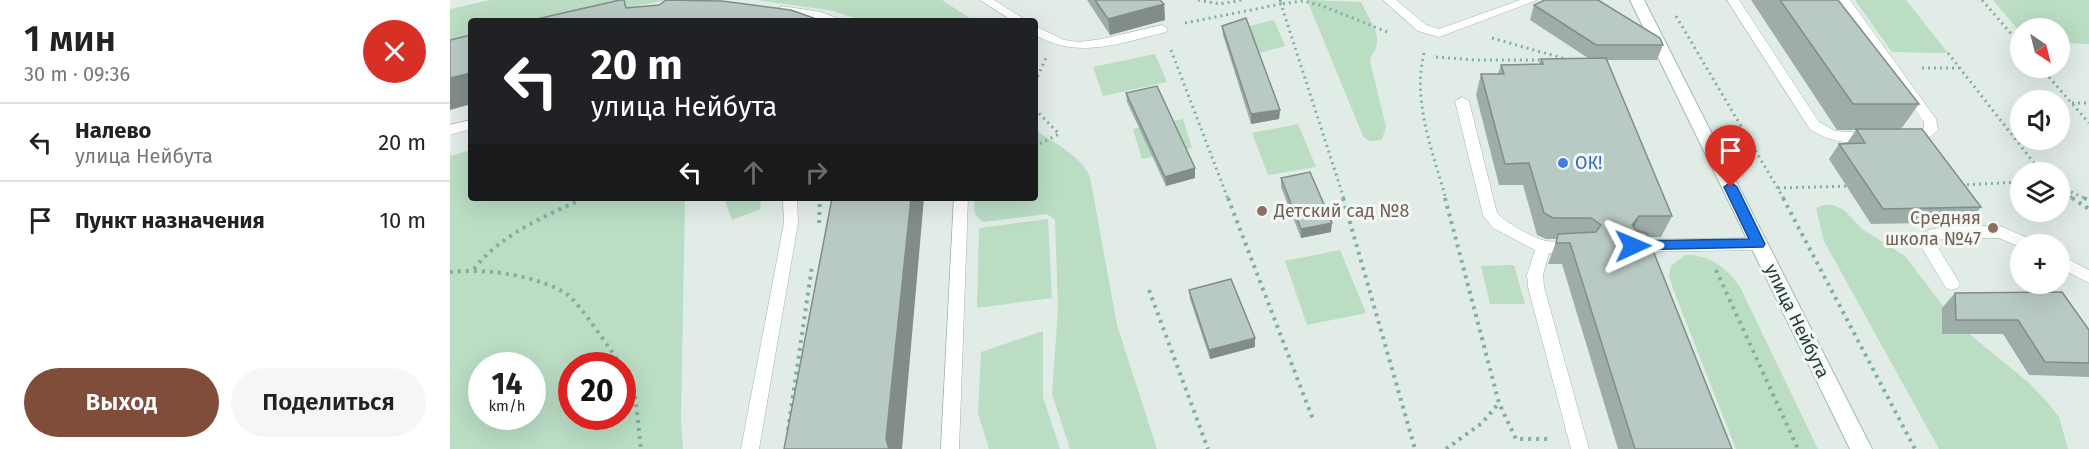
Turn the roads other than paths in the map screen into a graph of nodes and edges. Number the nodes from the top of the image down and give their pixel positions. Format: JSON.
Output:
{"nodes":[{"id":1,"x":986,"y":0,"type":"edge"},
{"id":2,"x":1389,"y":0,"type":"edge"},
{"id":3,"x":1532,"y":0,"type":"edge"},
{"id":4,"x":1637,"y":0,"type":"edge"},
{"id":5,"x":1733,"y":0,"type":"edge"},
{"id":6,"x":1844,"y":0,"type":"edge"},
{"id":7,"x":769,"y":9,"type":"edge"},
{"id":8,"x":828,"y":18,"type":"edge"},
{"id":9,"x":1016,"y":18,"type":"edge"},
{"id":10,"x":1162,"y":29,"type":"road end"},
{"id":11,"x":1038,"y":32,"type":"edge"},
{"id":12,"x":1462,"y":101,"type":"dead end"},
{"id":13,"x":468,"y":125,"type":"edge"},
{"id":14,"x":450,"y":130,"type":"edge"},
{"id":15,"x":790,"y":201,"type":"edge"},
{"id":16,"x":962,"y":201,"type":"edge"},
{"id":17,"x":2010,"y":236,"type":"edge"},
{"id":18,"x":1758,"y":244,"type":"junction"},
{"id":19,"x":1633,"y":246,"type":"edge"},
{"id":20,"x":1543,"y":247,"type":"junction"},
{"id":21,"x":1582,"y":247,"type":"edge"},
{"id":22,"x":2070,"y":267,"type":"edge"},
{"id":23,"x":2089,"y":277,"type":"edge"},
{"id":24,"x":1952,"y":284,"type":"dead end"},
{"id":25,"x":750,"y":449,"type":"edge"},
{"id":26,"x":950,"y":449,"type":"edge"},
{"id":27,"x":1580,"y":449,"type":"edge"},
{"id":28,"x":1861,"y":449,"type":"edge"}],
"edges":[{"from":1,"to":9,"type":"lane"},
{"from":2,"to":3,"type":"lane"},
{"from":4,"to":18,"type":"street","name":"улица Нейбута"},
{"from":5,"to":6,"type":"lane"},
{"from":7,"to":8,"type":"lane"},
{"from":10,"to":11,"type":"lane"},
{"from":12,"to":20,"type":"lane"},
{"from":13,"to":14,"type":"lane"},
{"from":15,"to":25,"type":"lane"},
{"from":16,"to":26,"type":"lane"},
{"from":17,"to":24,"type":"lane"},
{"from":18,"to":19,"type":"lane"},
{"from":18,"to":28,"type":"street","name":"улица Нейбута"},
{"from":20,"to":21,"type":"lane"},
{"from":20,"to":27,"type":"lane"},
{"from":22,"to":23,"type":"lane"}]}
